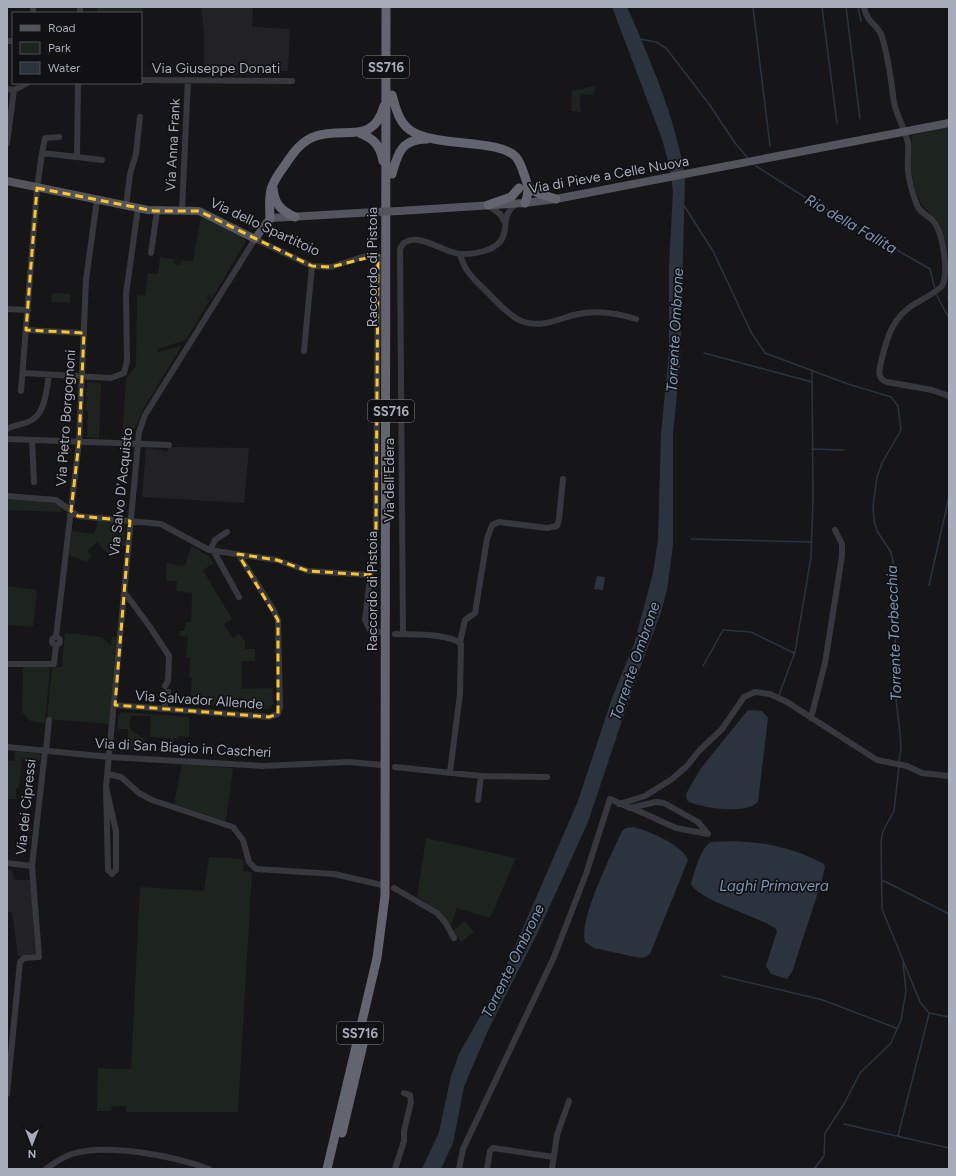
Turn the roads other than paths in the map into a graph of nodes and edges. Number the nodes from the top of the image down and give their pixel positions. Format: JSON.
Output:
{"nodes":[{"id":1,"x":386,"y":7,"type":"edge"},
{"id":2,"x":392,"y":7,"type":"edge"},
{"id":3,"x":864,"y":7,"type":"edge"},
{"id":4,"x":142,"y":80,"type":"edge"},
{"id":5,"x":188,"y":80,"type":"junction"},
{"id":6,"x":292,"y":80,"type":"dead end"},
{"id":7,"x":25,"y":84,"type":"edge"},
{"id":8,"x":78,"y":84,"type":"edge"},
{"id":9,"x":7,"y":89,"type":"edge"},
{"id":10,"x":14,"y":90,"type":"junction"},
{"id":11,"x":389,"y":97,"type":"junction"},
{"id":12,"x":140,"y":117,"type":"dead end"},
{"id":13,"x":949,"y":123,"type":"edge"},
{"id":14,"x":905,"y":132,"type":"junction"},
{"id":15,"x":360,"y":133,"type":"junction"},
{"id":16,"x":59,"y":137,"type":"dead end"},
{"id":17,"x":432,"y":138,"type":"junction"},
{"id":18,"x":7,"y":143,"type":"edge"},
{"id":19,"x":42,"y":153,"type":"junction"},
{"id":20,"x":77,"y":157,"type":"junction"},
{"id":21,"x":102,"y":160,"type":"dead end"},
{"id":22,"x":522,"y":168,"type":"junction"},
{"id":23,"x":389,"y":175,"type":"junction"},
{"id":24,"x":7,"y":181,"type":"edge"},
{"id":25,"x":274,"y":181,"type":"junction"},
{"id":26,"x":37,"y":188,"type":"junction"},
{"id":27,"x":520,"y":188,"type":"junction"},
{"id":28,"x":529,"y":188,"type":"junction"},
{"id":29,"x":556,"y":199,"type":"junction"},
{"id":30,"x":97,"y":200,"type":"junction"},
{"id":31,"x":516,"y":203,"type":"junction"},
{"id":32,"x":525,"y":203,"type":"junction"},
{"id":33,"x":488,"y":205,"type":"junction"},
{"id":34,"x":126,"y":206,"type":"junction"},
{"id":35,"x":278,"y":206,"type":"junction"},
{"id":36,"x":138,"y":208,"type":"junction"},
{"id":37,"x":182,"y":210,"type":"junction"},
{"id":38,"x":157,"y":211,"type":"junction"},
{"id":39,"x":294,"y":217,"type":"junction"},
{"id":40,"x":272,"y":218,"type":"junction"},
{"id":41,"x":504,"y":221,"type":"junction"},
{"id":42,"x":255,"y":239,"type":"junction"},
{"id":43,"x":152,"y":253,"type":"dead end"},
{"id":44,"x":460,"y":254,"type":"junction"},
{"id":45,"x":369,"y":255,"type":"joint"},
{"id":46,"x":312,"y":266,"type":"junction"},
{"id":47,"x":7,"y":309,"type":"edge"},
{"id":48,"x":28,"y":310,"type":"junction"},
{"id":49,"x":636,"y":319,"type":"dead end"},
{"id":50,"x":26,"y":330,"type":"junction"},
{"id":51,"x":84,"y":333,"type":"junction"},
{"id":52,"x":304,"y":351,"type":"dead end"},
{"id":53,"x":23,"y":373,"type":"junction"},
{"id":54,"x":49,"y":375,"type":"junction"},
{"id":55,"x":83,"y":377,"type":"junction"},
{"id":56,"x":21,"y":391,"type":"dead end"},
{"id":57,"x":949,"y":396,"type":"edge"},
{"id":58,"x":7,"y":429,"type":"edge"},
{"id":59,"x":7,"y":438,"type":"edge"},
{"id":60,"x":32,"y":440,"type":"junction"},
{"id":61,"x":80,"y":442,"type":"junction"},
{"id":62,"x":137,"y":444,"type":"junction"},
{"id":63,"x":169,"y":445,"type":"dead end"},
{"id":64,"x":563,"y":479,"type":"dead end"},
{"id":65,"x":34,"y":482,"type":"dead end"},
{"id":66,"x":7,"y":496,"type":"edge"},
{"id":67,"x":70,"y":511,"type":"junction"},
{"id":68,"x":130,"y":521,"type":"junction"},
{"id":69,"x":835,"y":530,"type":"dead end"},
{"id":70,"x":227,"y":532,"type":"dead end"},
{"id":71,"x":212,"y":550,"type":"junction"},
{"id":72,"x":238,"y":554,"type":"junction"},
{"id":73,"x":370,"y":575,"type":"junction"},
{"id":74,"x":125,"y":593,"type":"junction"},
{"id":75,"x":239,"y":597,"type":"dead end"},
{"id":76,"x":124,"y":605,"type":"junction"},
{"id":77,"x":136,"y":608,"type":"junction"},
{"id":78,"x":382,"y":632,"type":"dead end"},
{"id":79,"x":395,"y":634,"type":"dead end"},
{"id":80,"x":403,"y":634,"type":"junction"},
{"id":81,"x":460,"y":642,"type":"junction"},
{"id":82,"x":7,"y":664,"type":"edge"},
{"id":83,"x":167,"y":685,"type":"tunnel mouth"},
{"id":84,"x":166,"y":695,"type":"tunnel mouth"},
{"id":85,"x":115,"y":705,"type":"junction"},
{"id":86,"x":165,"y":707,"type":"junction"},
{"id":87,"x":811,"y":718,"type":"junction"},
{"id":88,"x":49,"y":720,"type":"dead end"},
{"id":89,"x":7,"y":747,"type":"edge"},
{"id":90,"x":45,"y":751,"type":"junction"},
{"id":91,"x":110,"y":757,"type":"junction"},
{"id":92,"x":382,"y":765,"type":"dead end"},
{"id":93,"x":395,"y":767,"type":"dead end"},
{"id":94,"x":450,"y":772,"type":"junction"},
{"id":95,"x":108,"y":774,"type":"junction"},
{"id":96,"x":481,"y":776,"type":"junction"},
{"id":97,"x":949,"y":776,"type":"edge"},
{"id":98,"x":547,"y":777,"type":"dead end"},
{"id":99,"x":106,"y":787,"type":"junction"},
{"id":100,"x":478,"y":800,"type":"dead end"},
{"id":101,"x":619,"y":804,"type":"junction"},
{"id":102,"x":632,"y":808,"type":"junction"},
{"id":103,"x":108,"y":842,"type":"junction"},
{"id":104,"x":116,"y":842,"type":"junction"},
{"id":105,"x":7,"y":863,"type":"edge"},
{"id":106,"x":32,"y":866,"type":"junction"},
{"id":107,"x":382,"y":885,"type":"dead end"},
{"id":108,"x":394,"y":888,"type":"dead end"},
{"id":109,"x":454,"y":938,"type":"dead end"},
{"id":110,"x":7,"y":1093,"type":"edge"},
{"id":111,"x":404,"y":1093,"type":"dead end"},
{"id":112,"x":569,"y":1101,"type":"dead end"},
{"id":113,"x":554,"y":1157,"type":"junction"},
{"id":114,"x":46,"y":1169,"type":"edge"},
{"id":115,"x":209,"y":1169,"type":"edge"},
{"id":116,"x":327,"y":1169,"type":"edge"},
{"id":117,"x":333,"y":1169,"type":"edge"},
{"id":118,"x":395,"y":1169,"type":"edge"},
{"id":119,"x":459,"y":1169,"type":"edge"},
{"id":120,"x":487,"y":1169,"type":"edge"},
{"id":121,"x":552,"y":1169,"type":"edge"}],
"edges":[{"from":1,"to":11,"type":"highway","name":"Raccordo di Pistoia","number":"SS716"},
{"from":2,"to":11,"type":"highway","name":"Raccordo di Pistoia","number":"SS716"},
{"from":3,"to":14,"type":"street"},
{"from":4,"to":5,"type":"street","name":"Via Giuseppe Donati"},
{"from":5,"to":6,"type":"street","name":"Via Giuseppe Donati"},
{"from":5,"to":37,"type":"street","name":"Via Anna Frank"},
{"from":7,"to":10,"type":"street"},
{"from":8,"to":20,"type":"street"},
{"from":9,"to":10,"type":"street"},
{"from":10,"to":18,"type":"street"},
{"from":11,"to":15,"type":"highway"},
{"from":11,"to":17,"type":"highway"},
{"from":11,"to":23,"type":"highway","name":"Raccordo di Pistoia","number":"SS716"},
{"from":12,"to":34,"type":"street"},
{"from":13,"to":14,"type":"main road","name":"Via di Pieve a Celle Nuova"},
{"from":14,"to":29,"type":"main road","name":"Via di Pieve a Celle Nuova"},
{"from":14,"to":57,"type":"street"},
{"from":15,"to":23,"type":"highway"},
{"from":15,"to":25,"type":"highway"},
{"from":16,"to":19,"type":"street"},
{"from":17,"to":22,"type":"highway"},
{"from":17,"to":23,"type":"highway"},
{"from":19,"to":20,"type":"street"},
{"from":19,"to":26,"type":"street"},
{"from":20,"to":21,"type":"street"},
{"from":22,"to":27,"type":"highway"},
{"from":22,"to":28,"type":"highway"},
{"from":23,"to":116,"type":"highway","name":"Raccordo di Pistoia","number":"SS716"},
{"from":23,"to":117,"type":"highway","name":"Raccordo di Pistoia","number":"SS716"},
{"from":24,"to":26,"type":"main road","name":"Via dello Spartitoio"},
{"from":25,"to":35,"type":"highway"},
{"from":25,"to":40,"type":"highway"},
{"from":26,"to":30,"type":"main road","name":"Via dello Spartitoio"},
{"from":26,"to":48,"type":"street"},
{"from":27,"to":32,"type":"highway"},
{"from":27,"to":33,"type":"highway"},
{"from":28,"to":29,"type":"highway"},
{"from":28,"to":32,"type":"highway"},
{"from":29,"to":32,"type":"main road","name":"Via di Pieve a Celle Nuova"},
{"from":30,"to":34,"type":"main road","name":"Via dello Spartitoio"},
{"from":30,"to":51,"type":"street","name":"Via Pietro Borgognoni"},
{"from":31,"to":32,"type":"main road","name":"Via di Pieve a Celle Nuova"},
{"from":31,"to":33,"type":"main road","name":"Via di Pieve a Celle Nuova"},
{"from":31,"to":41,"type":"street"},
{"from":33,"to":39,"type":"main road","name":"Via di Pieve a Celle Nuova","bridge":true},
{"from":33,"to":41,"type":"street"},
{"from":34,"to":36,"type":"main road","name":"Via dello Spartitoio"},
{"from":35,"to":39,"type":"highway"},
{"from":35,"to":40,"type":"highway"},
{"from":36,"to":38,"type":"main road","name":"Via dello Spartitoio"},
{"from":36,"to":55,"type":"street"},
{"from":37,"to":38,"type":"main road","name":"Via dello Spartitoio"},
{"from":37,"to":42,"type":"main road","name":"Via dello Spartitoio"},
{"from":38,"to":43,"type":"street"},
{"from":39,"to":40,"type":"main road","name":"Via di Pieve a Celle Nuova"},
{"from":40,"to":42,"type":"main road","name":"Via Salvo D'Acquisto"},
{"from":41,"to":44,"type":"street"},
{"from":42,"to":46,"type":"street","name":"Via dello Spartitoio"},
{"from":42,"to":62,"type":"street","name":"Via Salvo D'Acquisto"},
{"from":44,"to":49,"type":"street"},
{"from":44,"to":80,"type":"street","name":"Via dell'Edera"},
{"from":45,"to":46,"type":"street","name":"Via dello Spartitoio"},
{"from":45,"to":73,"type":"street","name":"Via dell'Edera"},
{"from":46,"to":52,"type":"street"},
{"from":47,"to":48,"type":"street"},
{"from":48,"to":50,"type":"street"},
{"from":50,"to":51,"type":"street"},
{"from":50,"to":53,"type":"street"},
{"from":51,"to":55,"type":"street","name":"Via Pietro Borgognoni"},
{"from":53,"to":54,"type":"street"},
{"from":53,"to":56,"type":"street"},
{"from":54,"to":55,"type":"street"},
{"from":54,"to":58,"type":"street"},
{"from":55,"to":61,"type":"street","name":"Via Pietro Borgognoni"},
{"from":59,"to":60,"type":"street"},
{"from":60,"to":61,"type":"street"},
{"from":60,"to":65,"type":"street"},
{"from":61,"to":62,"type":"street"},
{"from":61,"to":67,"type":"street","name":"Via Pietro Borgognoni"},
{"from":62,"to":63,"type":"street"},
{"from":62,"to":68,"type":"street","name":"Via Salvo D'Acquisto"},
{"from":64,"to":81,"type":"street"},
{"from":66,"to":67,"type":"street"},
{"from":67,"to":68,"type":"street"},
{"from":67,"to":82,"type":"street","name":"Via Pietro Borgognoni"},
{"from":68,"to":71,"type":"street"},
{"from":68,"to":74,"type":"street","name":"Via Salvo D'Acquisto"},
{"from":69,"to":87,"type":"street"},
{"from":70,"to":71,"type":"street"},
{"from":71,"to":72,"type":"street"},
{"from":71,"to":75,"type":"street"},
{"from":72,"to":73,"type":"street"},
{"from":72,"to":86,"type":"street","name":"Via Salvador Allende"},
{"from":73,"to":78,"type":"street"},
{"from":74,"to":76,"type":"street","name":"Via Salvo D'Acquisto"},
{"from":74,"to":77,"type":"street"},
{"from":76,"to":77,"type":"street"},
{"from":76,"to":85,"type":"street","name":"Via Salvo D'Acquisto"},
{"from":77,"to":83,"type":"street"},
{"from":79,"to":80,"type":"street"},
{"from":80,"to":81,"type":"street"},
{"from":81,"to":94,"type":"street"},
{"from":84,"to":86,"type":"street"},
{"from":85,"to":86,"type":"street","name":"Via Salvador Allende"},
{"from":85,"to":91,"type":"street","name":"Via Salvo D'Acquisto"},
{"from":87,"to":97,"type":"street"},
{"from":87,"to":101,"type":"street"},
{"from":88,"to":90,"type":"street"},
{"from":89,"to":90,"type":"street","name":"Via di San Biagio in Cascheri"},
{"from":90,"to":91,"type":"street","name":"Via di San Biagio in Cascheri"},
{"from":90,"to":106,"type":"street","name":"Via dei Cipressi"},
{"from":91,"to":92,"type":"street","name":"Via di San Biagio in Cascheri"},
{"from":91,"to":95,"type":"street","name":"Via Salvo D'Acquisto"},
{"from":93,"to":94,"type":"street"},
{"from":94,"to":96,"type":"street"},
{"from":95,"to":99,"type":"street","name":"Via Salvo D'Acquisto"},
{"from":95,"to":107,"type":"street"},
{"from":96,"to":98,"type":"street"},
{"from":96,"to":100,"type":"street"},
{"from":99,"to":103,"type":"street"},
{"from":99,"to":104,"type":"street"},
{"from":101,"to":102,"type":"street"},
{"from":101,"to":119,"type":"street"},
{"from":102,"to":102,"type":"street"},
{"from":103,"to":104,"type":"street"},
{"from":103,"to":104,"type":"street"},
{"from":105,"to":106,"type":"street"},
{"from":106,"to":110,"type":"street","name":"Via dei Cipressi"},
{"from":108,"to":109,"type":"street"},
{"from":111,"to":118,"type":"street"},
{"from":112,"to":113,"type":"street"},
{"from":113,"to":120,"type":"street"},
{"from":113,"to":121,"type":"street"},
{"from":114,"to":115,"type":"street"}]}
